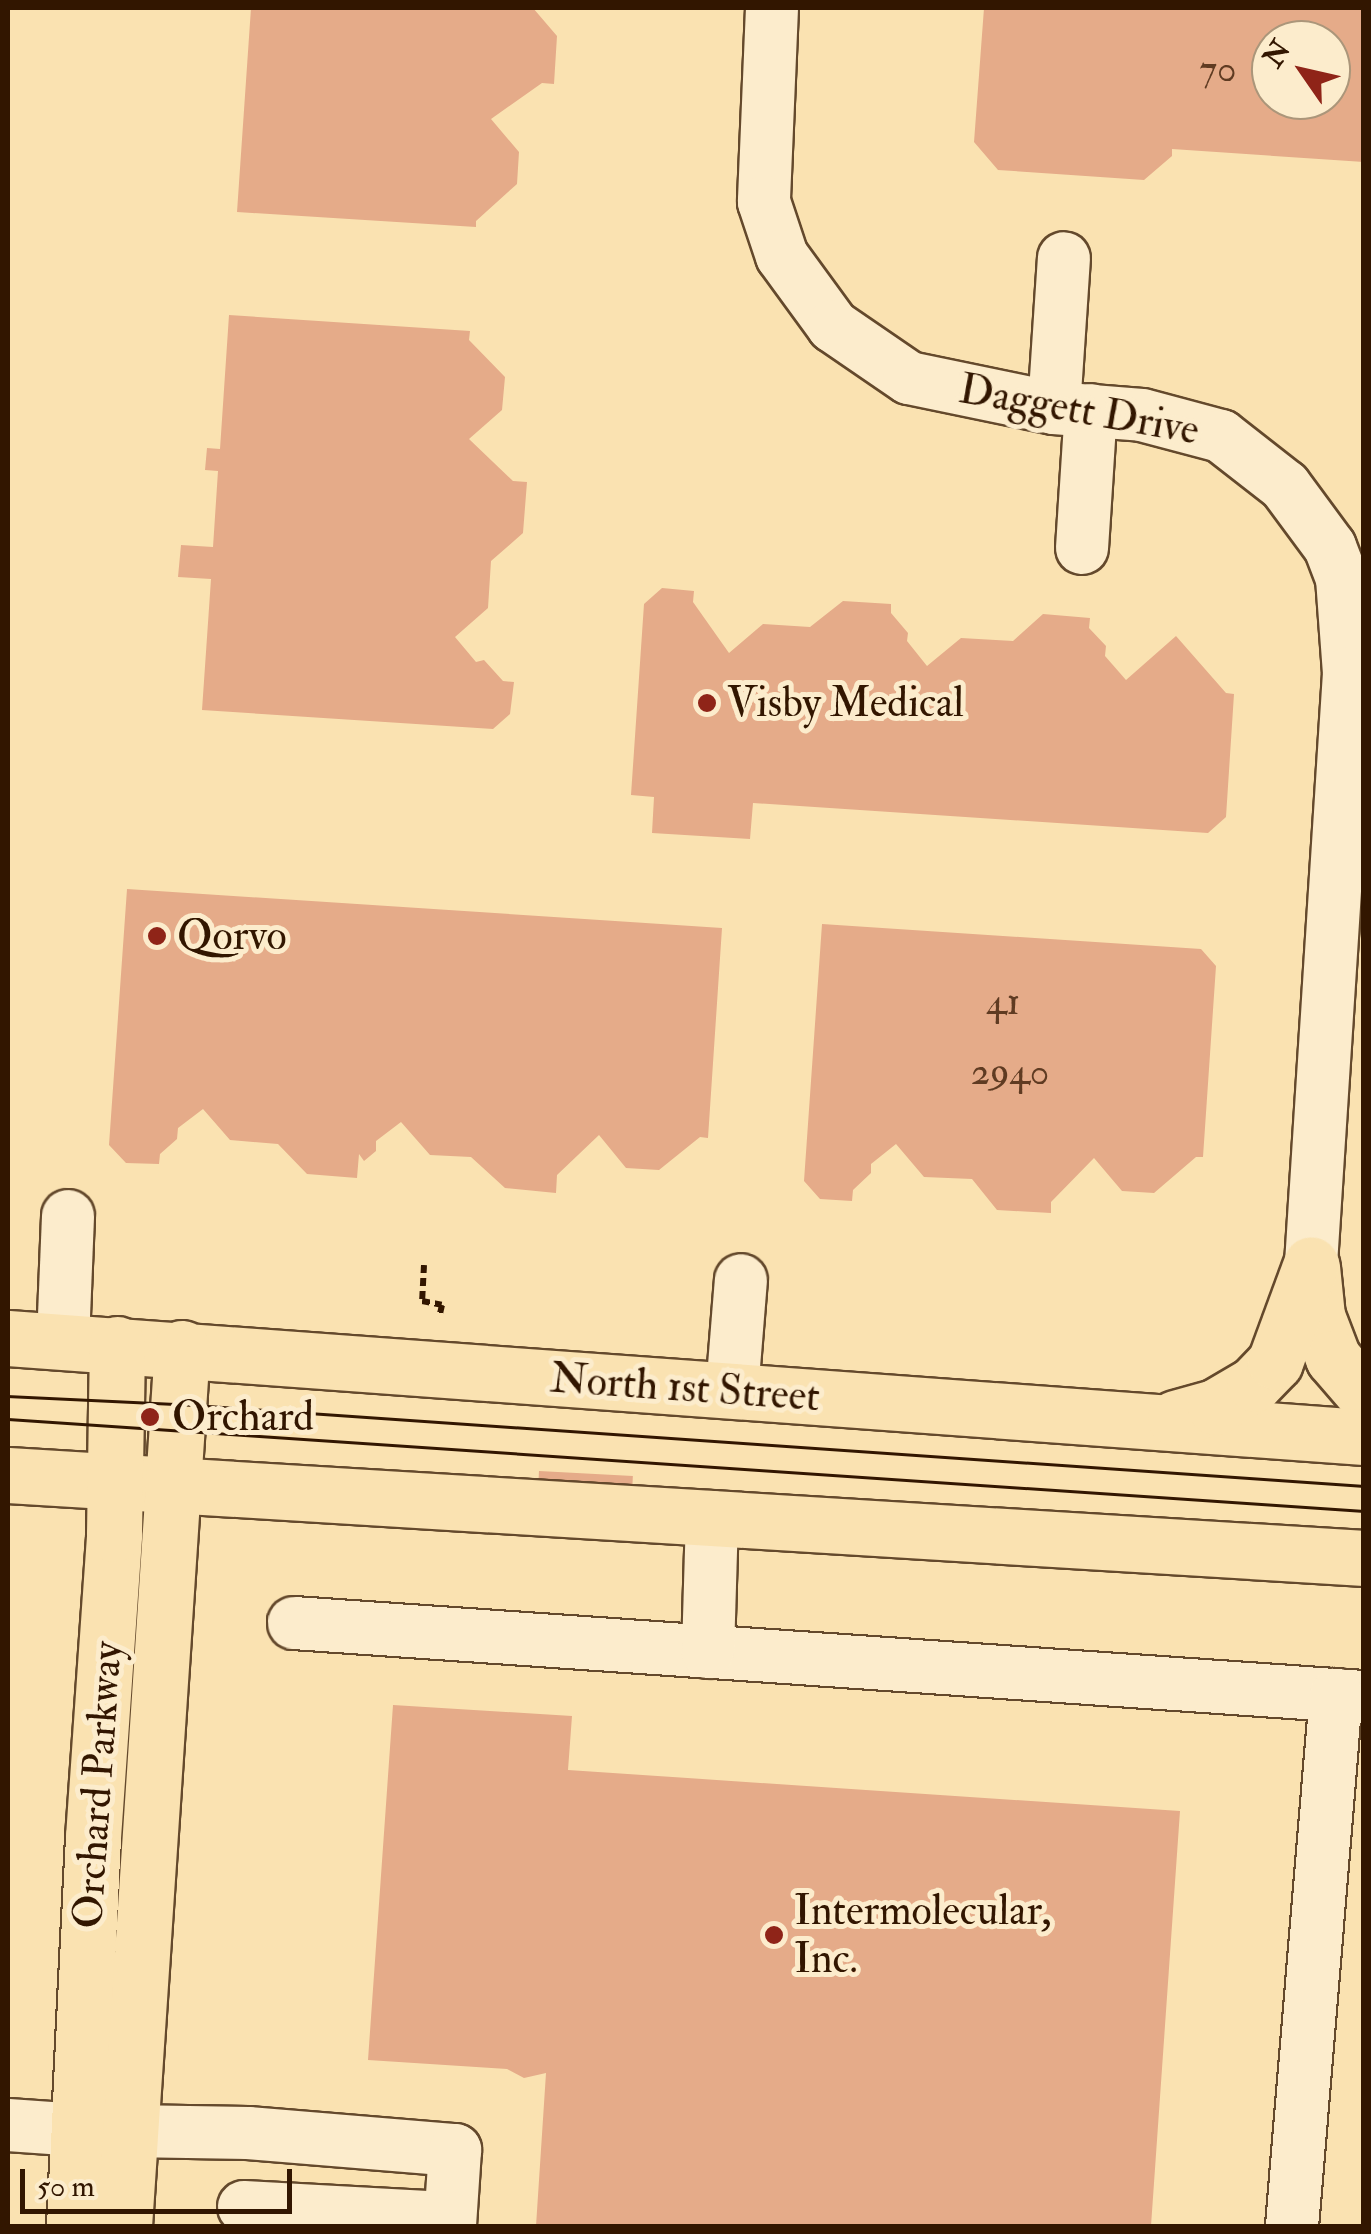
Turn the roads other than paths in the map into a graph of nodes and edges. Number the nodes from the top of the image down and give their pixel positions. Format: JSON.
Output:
{"nodes":[{"id":1,"x":772,"y":8,"type":"edge"},
{"id":2,"x":1064,"y":258,"type":"dead end"},
{"id":3,"x":1072,"y":409,"type":"junction"},
{"id":4,"x":1082,"y":548,"type":"dead end"},
{"id":5,"x":68,"y":1216,"type":"dead end"},
{"id":6,"x":1311,"y":1264,"type":"junction"},
{"id":7,"x":740,"y":1280,"type":"dead end"},
{"id":8,"x":8,"y":1338,"type":"edge"},
{"id":9,"x":62,"y":1341,"type":"junction"},
{"id":10,"x":117,"y":1344,"type":"junction"},
{"id":11,"x":182,"y":1348,"type":"junction"},
{"id":12,"x":732,"y":1391,"type":"junction"},
{"id":13,"x":1364,"y":1394,"type":"edge"},
{"id":14,"x":1154,"y":1424,"type":"junction"},
{"id":15,"x":1364,"y":1437,"type":"edge"},
{"id":16,"x":8,"y":1475,"type":"edge"},
{"id":17,"x":114,"y":1484,"type":"junction"},
{"id":18,"x":174,"y":1487,"type":"junction"},
{"id":19,"x":712,"y":1518,"type":"junction"},
{"id":20,"x":1364,"y":1558,"type":"edge"},
{"id":21,"x":294,"y":1623,"type":"dead end"},
{"id":22,"x":708,"y":1652,"type":"junction"},
{"id":23,"x":1350,"y":1696,"type":"edge"},
{"id":24,"x":93,"y":1837,"type":"junction"},
{"id":25,"x":147,"y":1841,"type":"junction"},
{"id":26,"x":8,"y":2126,"type":"edge"},
{"id":27,"x":103,"y":2131,"type":"junction"},
{"id":28,"x":244,"y":2207,"type":"dead end"},
{"id":29,"x":450,"y":2222,"type":"edge"},
{"id":30,"x":74,"y":2226,"type":"edge"},
{"id":31,"x":124,"y":2226,"type":"edge"},
{"id":32,"x":1292,"y":2226,"type":"edge"}],
"edges":[{"from":1,"to":3,"type":"street","name":"Daggett Drive"},
{"from":2,"to":3,"type":"street"},
{"from":3,"to":4,"type":"street"},
{"from":3,"to":6,"type":"street","name":"Daggett Drive"},
{"from":5,"to":9,"type":"street"},
{"from":6,"to":13,"type":"main road"},
{"from":6,"to":14,"type":"main road"},
{"from":7,"to":12,"type":"street"},
{"from":8,"to":9,"type":"main road","name":"North 1st Street"},
{"from":9,"to":10,"type":"main road","name":"North 1st Street"},
{"from":10,"to":11,"type":"main road","name":"North 1st Street"},
{"from":10,"to":17,"type":"main road","name":"Orchard Parkway"},
{"from":11,"to":12,"type":"main road","name":"North 1st Street"},
{"from":11,"to":18,"type":"main road","name":"Orchard Parkway"},
{"from":12,"to":14,"type":"main road","name":"North 1st Street"},
{"from":14,"to":15,"type":"main road","name":"North 1st Street"},
{"from":16,"to":17,"type":"main road"},
{"from":17,"to":18,"type":"main road"},
{"from":17,"to":24,"type":"main road","name":"Orchard Parkway"},
{"from":18,"to":19,"type":"main road"},
{"from":18,"to":25,"type":"main road","name":"Orchard Parkway"},
{"from":19,"to":20,"type":"main road"},
{"from":19,"to":22,"type":"street"},
{"from":21,"to":22,"type":"street"},
{"from":22,"to":23,"type":"street"},
{"from":23,"to":32,"type":"street"},
{"from":24,"to":25,"type":"main road"},
{"from":24,"to":27,"type":"main road","name":"Orchard Parkway"},
{"from":25,"to":27,"type":"main road","name":"Orchard Parkway"},
{"from":26,"to":27,"type":"street"},
{"from":27,"to":29,"type":"street"},
{"from":27,"to":30,"type":"main road","name":"Orchard Parkway"},
{"from":27,"to":31,"type":"main road","name":"Orchard Parkway"},
{"from":28,"to":29,"type":"street"}]}
